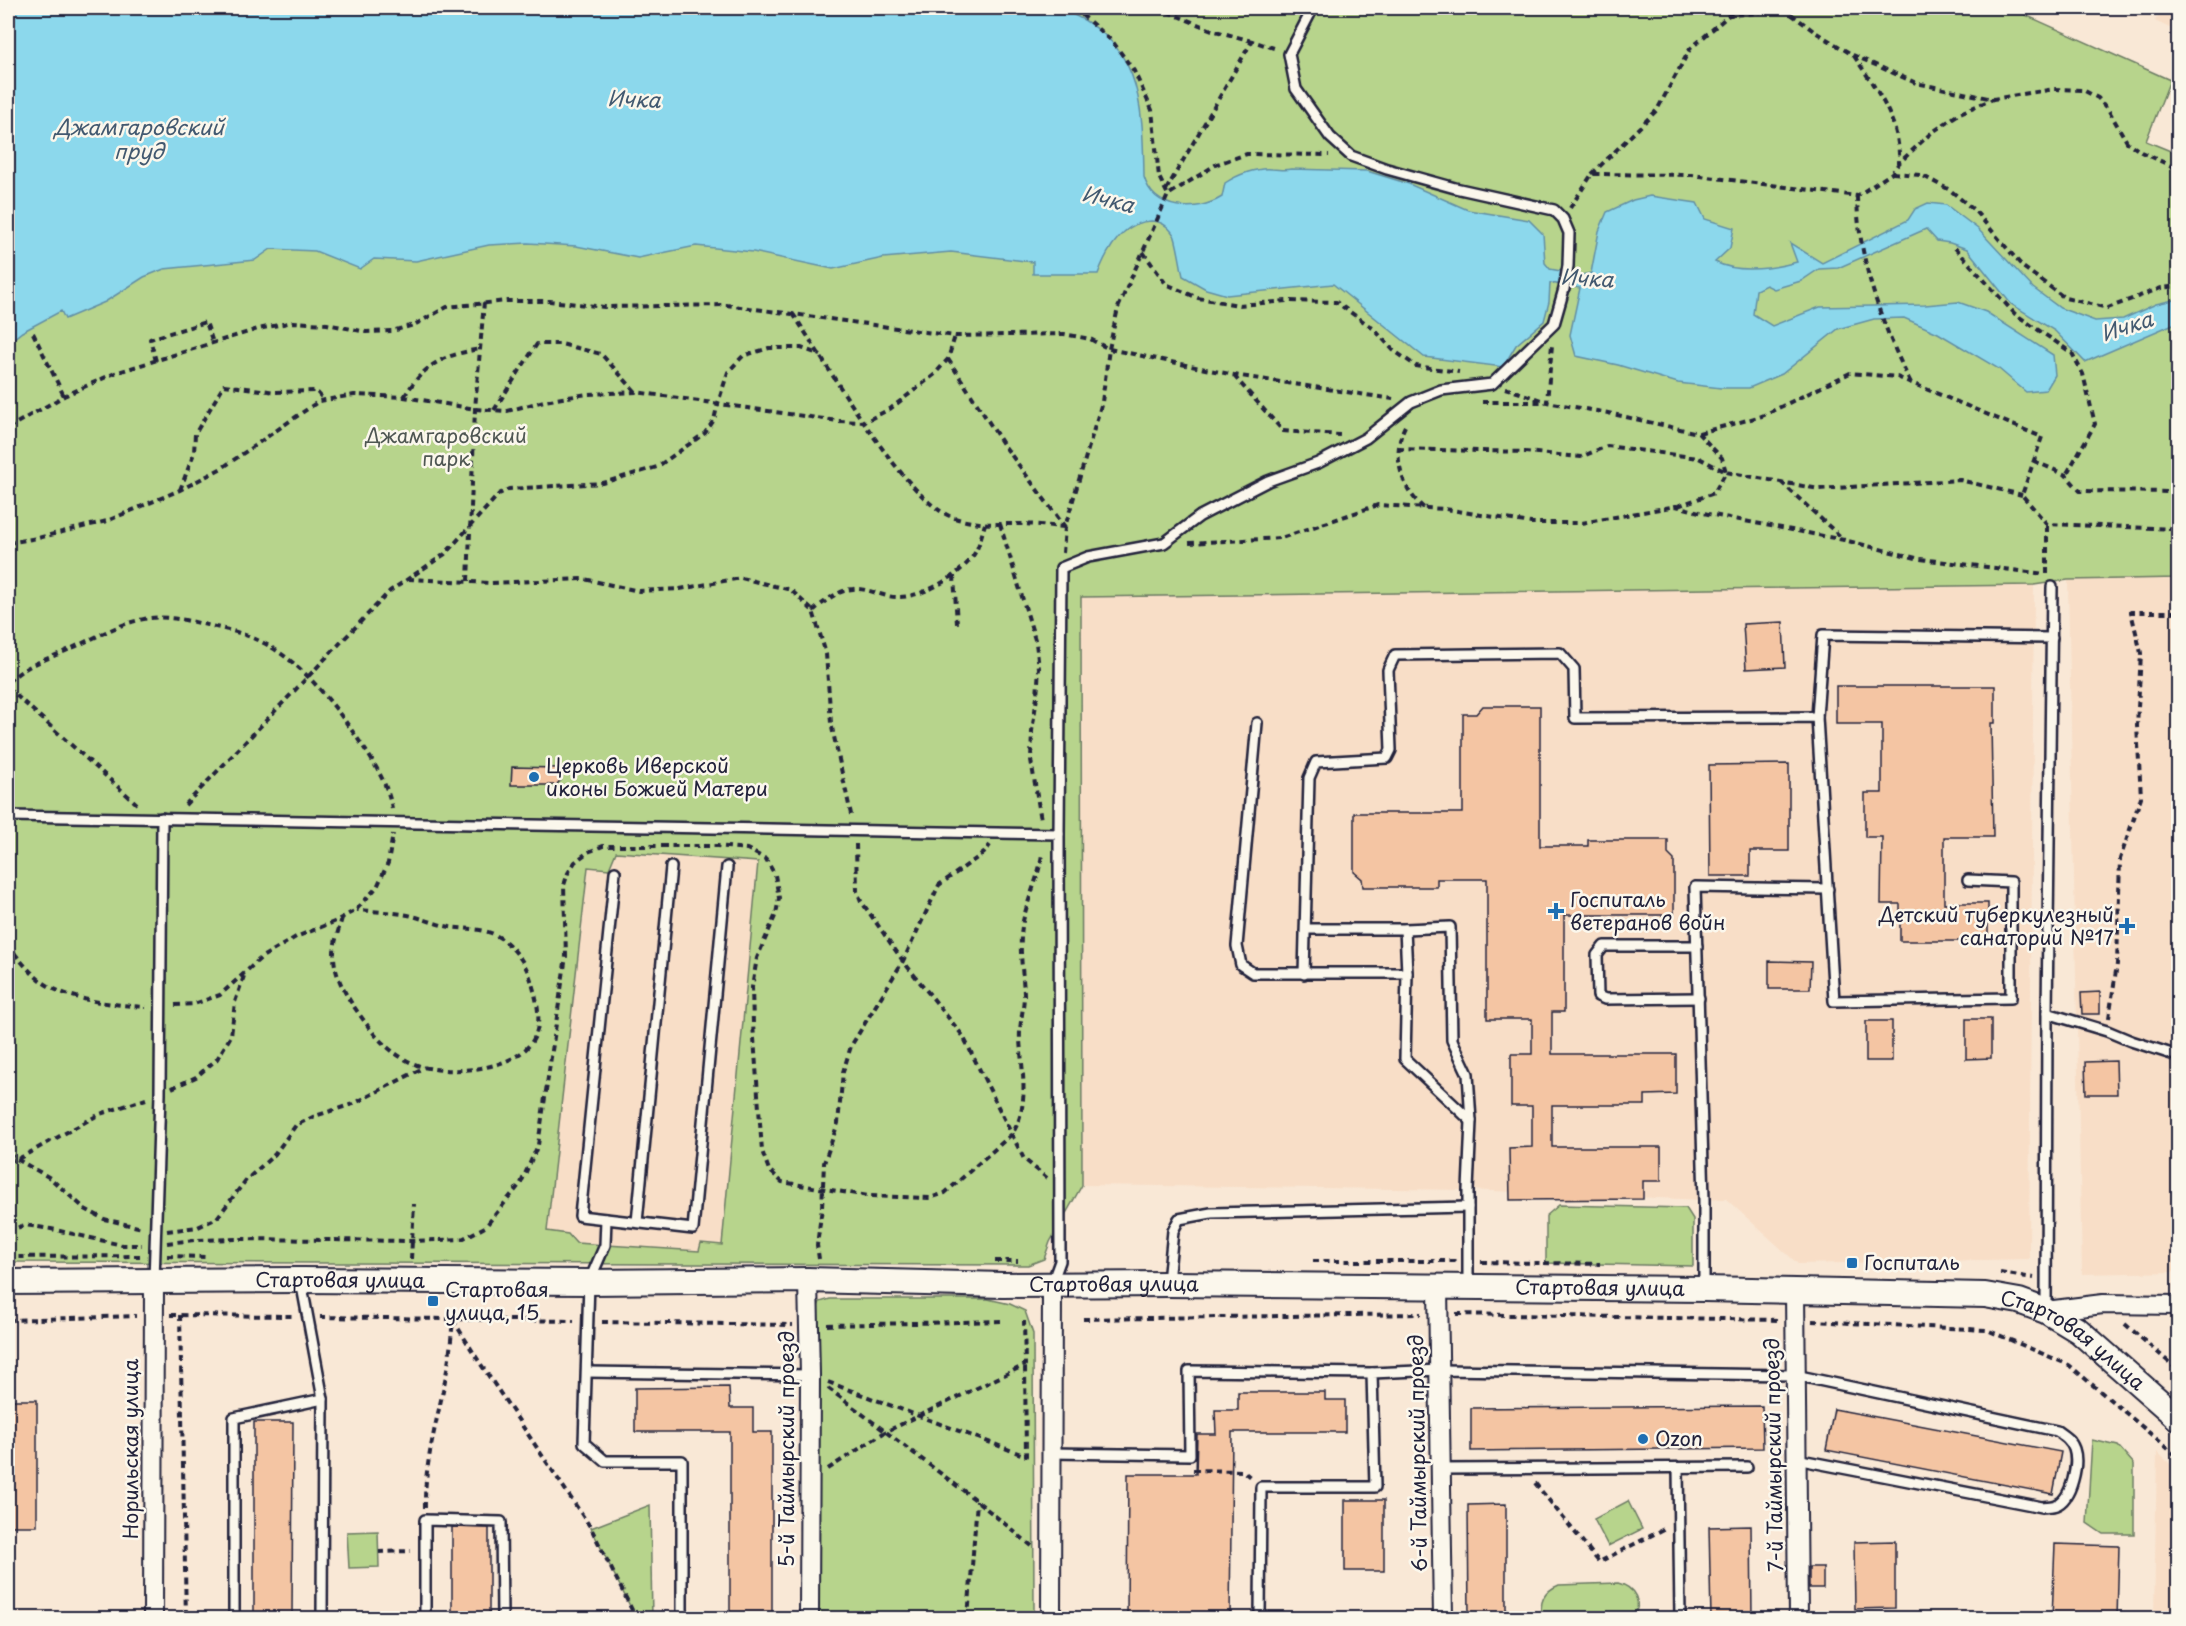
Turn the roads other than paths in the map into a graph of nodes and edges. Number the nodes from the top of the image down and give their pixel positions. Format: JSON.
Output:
{"nodes":[{"id":1,"x":1313,"y":8,"type":"edge"},
{"id":2,"x":2052,"y":587,"type":"road end"},
{"id":3,"x":2052,"y":638,"type":"junction"},
{"id":4,"x":1817,"y":717,"type":"junction"},
{"id":5,"x":1257,"y":723,"type":"dead end"},
{"id":6,"x":8,"y":816,"type":"edge"},
{"id":7,"x":162,"y":818,"type":"junction"},
{"id":8,"x":1059,"y":834,"type":"junction"},
{"id":9,"x":670,"y":867,"type":"dead end"},
{"id":10,"x":727,"y":867,"type":"dead end"},
{"id":11,"x":615,"y":872,"type":"dead end"},
{"id":12,"x":1968,"y":880,"type":"dead end"},
{"id":13,"x":1828,"y":889,"type":"junction"},
{"id":14,"x":1306,"y":929,"type":"junction"},
{"id":15,"x":1405,"y":929,"type":"junction"},
{"id":16,"x":1697,"y":946,"type":"junction"},
{"id":17,"x":1407,"y":973,"type":"junction"},
{"id":18,"x":1304,"y":974,"type":"junction"},
{"id":19,"x":1699,"y":998,"type":"junction"},
{"id":20,"x":2047,"y":1013,"type":"junction"},
{"id":21,"x":2178,"y":1056,"type":"edge"},
{"id":22,"x":1471,"y":1122,"type":"junction"},
{"id":23,"x":1468,"y":1207,"type":"junction"},
{"id":24,"x":606,"y":1219,"type":"junction"},
{"id":25,"x":637,"y":1222,"type":"junction"},
{"id":26,"x":814,"y":1270,"type":"junction"},
{"id":27,"x":301,"y":1280,"type":"junction"},
{"id":28,"x":154,"y":1281,"type":"junction"},
{"id":29,"x":8,"y":1282,"type":"edge"},
{"id":30,"x":589,"y":1282,"type":"junction"},
{"id":31,"x":1168,"y":1284,"type":"junction"},
{"id":32,"x":1052,"y":1285,"type":"junction"},
{"id":33,"x":1438,"y":1287,"type":"junction"},
{"id":34,"x":1468,"y":1287,"type":"junction"},
{"id":35,"x":1704,"y":1289,"type":"junction"},
{"id":36,"x":1794,"y":1291,"type":"junction"},
{"id":37,"x":2178,"y":1305,"type":"edge"},
{"id":38,"x":2046,"y":1311,"type":"junction"},
{"id":39,"x":1440,"y":1370,"type":"junction"},
{"id":40,"x":587,"y":1372,"type":"junction"},
{"id":41,"x":1372,"y":1373,"type":"junction"},
{"id":42,"x":810,"y":1375,"type":"junction"},
{"id":43,"x":1795,"y":1375,"type":"junction"},
{"id":44,"x":323,"y":1399,"type":"junction"},
{"id":45,"x":2178,"y":1418,"type":"edge"},
{"id":46,"x":1050,"y":1454,"type":"junction"},
{"id":47,"x":1796,"y":1459,"type":"junction"},
{"id":48,"x":1747,"y":1467,"type":"dead end"},
{"id":49,"x":1678,"y":1468,"type":"junction"},
{"id":50,"x":1441,"y":1469,"type":"junction"},
{"id":51,"x":153,"y":1618,"type":"edge"},
{"id":52,"x":234,"y":1618,"type":"edge"},
{"id":53,"x":322,"y":1618,"type":"edge"},
{"id":54,"x":425,"y":1618,"type":"edge"},
{"id":55,"x":502,"y":1618,"type":"edge"},
{"id":56,"x":682,"y":1618,"type":"edge"},
{"id":57,"x":809,"y":1618,"type":"edge"},
{"id":58,"x":1051,"y":1618,"type":"edge"},
{"id":59,"x":1260,"y":1618,"type":"edge"},
{"id":60,"x":1443,"y":1618,"type":"edge"},
{"id":61,"x":1680,"y":1618,"type":"edge"},
{"id":62,"x":1798,"y":1618,"type":"edge"}],
"edges":[{"from":1,"to":8,"type":"lane"},
{"from":2,"to":3,"type":"lane"},
{"from":3,"to":4,"type":"lane"},
{"from":3,"to":20,"type":"lane"},
{"from":4,"to":13,"type":"lane"},
{"from":4,"to":14,"type":"lane"},
{"from":5,"to":18,"type":"lane"},
{"from":6,"to":7,"type":"lane"},
{"from":7,"to":8,"type":"lane"},
{"from":7,"to":28,"type":"lane"},
{"from":8,"to":32,"type":"lane"},
{"from":9,"to":25,"type":"lane"},
{"from":10,"to":25,"type":"lane"},
{"from":11,"to":24,"type":"lane"},
{"from":12,"to":13,"type":"lane"},
{"from":13,"to":16,"type":"lane"},
{"from":14,"to":15,"type":"lane"},
{"from":14,"to":18,"type":"lane"},
{"from":15,"to":17,"type":"lane"},
{"from":15,"to":22,"type":"lane"},
{"from":16,"to":19,"type":"lane"},
{"from":16,"to":19,"type":"lane"},
{"from":17,"to":18,"type":"lane"},
{"from":17,"to":22,"type":"lane"},
{"from":19,"to":35,"type":"lane"},
{"from":20,"to":21,"type":"lane"},
{"from":20,"to":38,"type":"lane"},
{"from":22,"to":23,"type":"lane"},
{"from":23,"to":31,"type":"lane"},
{"from":23,"to":34,"type":"lane"},
{"from":24,"to":25,"type":"lane"},
{"from":24,"to":30,"type":"lane"},
{"from":26,"to":30,"type":"street","name":"Стартовая улица"},
{"from":26,"to":32,"type":"street","name":"Стартовая улица"},
{"from":26,"to":42,"type":"street","name":"5-й Таймырский проезд"},
{"from":27,"to":28,"type":"street","name":"Стартовая улица"},
{"from":27,"to":30,"type":"street","name":"Стартовая улица"},
{"from":27,"to":44,"type":"lane"},
{"from":28,"to":29,"type":"street","name":"Стартовая улица"},
{"from":28,"to":51,"type":"street","name":"Норильская улица"},
{"from":30,"to":40,"type":"lane"},
{"from":31,"to":32,"type":"street","name":"Стартовая улица"},
{"from":31,"to":33,"type":"street","name":"Стартовая улица"},
{"from":32,"to":46,"type":"street"},
{"from":33,"to":34,"type":"street","name":"Стартовая улица"},
{"from":33,"to":39,"type":"street","name":"6-й Таймырский проезд"},
{"from":34,"to":35,"type":"street","name":"Стартовая улица"},
{"from":35,"to":36,"type":"street","name":"Стартовая улица"},
{"from":36,"to":38,"type":"street","name":"Стартовая улица"},
{"from":36,"to":43,"type":"street","name":"7-й Таймырский проезд"},
{"from":37,"to":38,"type":"street"},
{"from":38,"to":45,"type":"street","name":"Стартовая улица"},
{"from":39,"to":41,"type":"lane"},
{"from":39,"to":43,"type":"lane"},
{"from":39,"to":50,"type":"street","name":"6-й Таймырский проезд"},
{"from":40,"to":42,"type":"lane"},
{"from":40,"to":56,"type":"lane"},
{"from":41,"to":46,"type":"lane"},
{"from":41,"to":59,"type":"lane"},
{"from":42,"to":57,"type":"street","name":"5-й Таймырский проезд"},
{"from":43,"to":47,"type":"street","name":"7-й Таймырский проезд"},
{"from":43,"to":47,"type":"lane"},
{"from":44,"to":52,"type":"lane"},
{"from":44,"to":53,"type":"lane"},
{"from":46,"to":58,"type":"street"},
{"from":47,"to":62,"type":"street","name":"7-й Таймырский проезд"},
{"from":48,"to":49,"type":"lane"},
{"from":49,"to":50,"type":"lane"},
{"from":49,"to":61,"type":"lane"},
{"from":50,"to":60,"type":"street","name":"6-й Таймырский проезд"},
{"from":54,"to":55,"type":"lane"}]}
